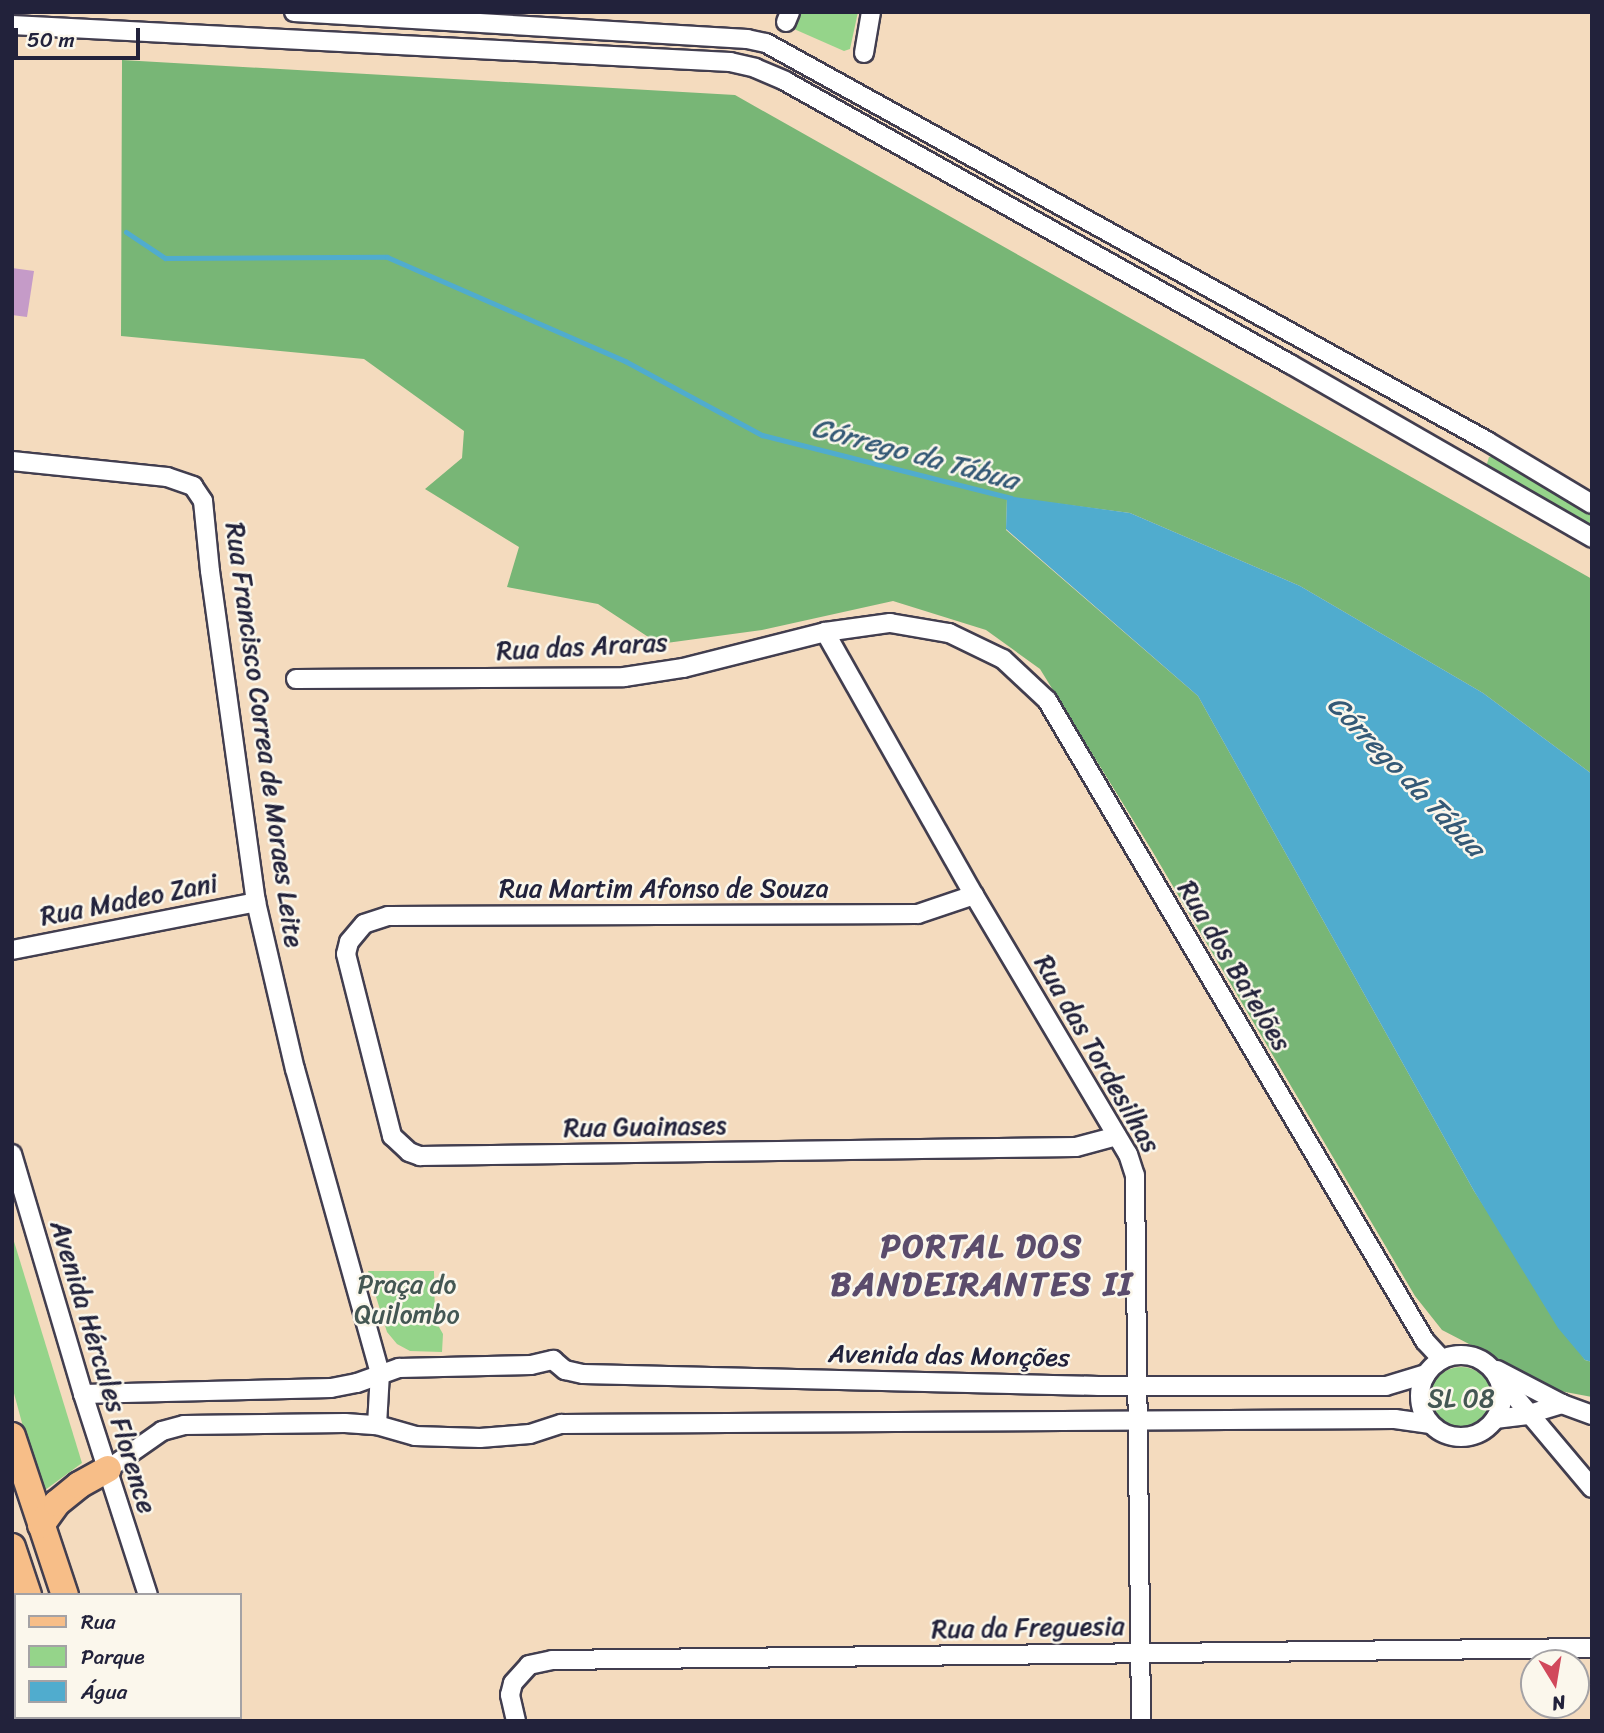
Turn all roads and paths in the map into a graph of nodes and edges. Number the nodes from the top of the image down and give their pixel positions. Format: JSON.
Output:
{"nodes":[{"id":1,"x":294,"y":12,"type":"edge"},
{"id":2,"x":871,"y":12,"type":"edge"},
{"id":3,"x":111,"y":20,"type":"edge"},
{"id":4,"x":12,"y":25,"type":"edge"},
{"id":5,"x":607,"y":32,"type":"junction"},
{"id":6,"x":864,"y":53,"type":"dead end"},
{"id":7,"x":604,"y":57,"type":"junction"},
{"id":8,"x":1487,"y":441,"type":"junction"},
{"id":9,"x":12,"y":461,"type":"edge"},
{"id":10,"x":1469,"y":467,"type":"junction"},
{"id":11,"x":1592,"y":504,"type":"edge"},
{"id":12,"x":1592,"y":538,"type":"edge"},
{"id":13,"x":825,"y":632,"type":"junction"},
{"id":14,"x":949,"y":633,"type":"joint"},
{"id":15,"x":296,"y":679,"type":"dead end"},
{"id":16,"x":974,"y":895,"type":"junction"},
{"id":17,"x":256,"y":902,"type":"junction"},
{"id":18,"x":355,"y":932,"type":"joint"},
{"id":19,"x":12,"y":950,"type":"edge"},
{"id":20,"x":1117,"y":1136,"type":"junction"},
{"id":21,"x":12,"y":1154,"type":"edge"},
{"id":22,"x":1442,"y":1359,"type":"junction"},
{"id":23,"x":1493,"y":1371,"type":"junction"},
{"id":24,"x":380,"y":1373,"type":"junction"},
{"id":25,"x":1426,"y":1374,"type":"junction"},
{"id":26,"x":1139,"y":1386,"type":"junction"},
{"id":27,"x":83,"y":1394,"type":"junction"},
{"id":28,"x":1562,"y":1404,"type":"junction"},
{"id":29,"x":1527,"y":1415,"type":"junction"},
{"id":30,"x":1592,"y":1415,"type":"edge"},
{"id":31,"x":1495,"y":1419,"type":"junction"},
{"id":32,"x":1139,"y":1420,"type":"junction"},
{"id":33,"x":1429,"y":1424,"type":"junction"},
{"id":34,"x":377,"y":1425,"type":"junction"},
{"id":35,"x":12,"y":1436,"type":"edge"},
{"id":36,"x":108,"y":1469,"type":"junction"},
{"id":37,"x":1592,"y":1488,"type":"edge"},
{"id":38,"x":41,"y":1525,"type":"junction"},
{"id":39,"x":12,"y":1547,"type":"edge"},
{"id":40,"x":27,"y":1593,"type":"edge"},
{"id":41,"x":64,"y":1593,"type":"edge"},
{"id":42,"x":147,"y":1593,"type":"edge"},
{"id":43,"x":1592,"y":1648,"type":"edge"},
{"id":44,"x":1139,"y":1653,"type":"junction"},
{"id":45,"x":516,"y":1721,"type":"edge"},
{"id":46,"x":1141,"y":1721,"type":"edge"}],
"edges":[{"from":1,"to":5,"type":"street"},
{"from":2,"to":6,"type":"street"},
{"from":3,"to":4,"type":"street"},
{"from":3,"to":7,"type":"street"},
{"from":5,"to":7,"type":"street"},
{"from":5,"to":8,"type":"street"},
{"from":7,"to":10,"type":"street"},
{"from":8,"to":10,"type":"street"},
{"from":8,"to":11,"type":"street"},
{"from":9,"to":17,"type":"street","name":"Rua Francisco Correa de Moraes Leite"},
{"from":10,"to":12,"type":"street"},
{"from":13,"to":14,"type":"street","name":"Rua das Araras"},
{"from":13,"to":15,"type":"street","name":"Rua das Araras"},
{"from":13,"to":16,"type":"street","name":"Rua das Tordesilhas"},
{"from":14,"to":22,"type":"street","name":"Rua dos Batelões"},
{"from":16,"to":18,"type":"street","name":"Rua Martim Afonso de Souza"},
{"from":16,"to":20,"type":"street","name":"Rua das Tordesilhas"},
{"from":17,"to":19,"type":"street","name":"Rua Madeo Zani"},
{"from":17,"to":24,"type":"street","name":"Rua Francisco Correa de Moraes Leite"},
{"from":18,"to":20,"type":"street","name":"Rua Guainases"},
{"from":20,"to":26,"type":"street","name":"Rua das Tordesilhas"},
{"from":21,"to":27,"type":"street","name":"Avenida Hércules Florence"},
{"from":22,"to":23,"type":"street"},
{"from":22,"to":25,"type":"street"},
{"from":23,"to":28,"type":"street"},
{"from":23,"to":29,"type":"street"},
{"from":23,"to":31,"type":"street"},
{"from":24,"to":26,"type":"street","name":"Avenida das Monções"},
{"from":24,"to":27,"type":"street","name":"Avenida das Monções"},
{"from":24,"to":34,"type":"street","name":"Rua Francisco Correa de Moraes Leite"},
{"from":25,"to":26,"type":"street","name":"Avenida das Monções"},
{"from":25,"to":33,"type":"street"},
{"from":26,"to":32,"type":"street","name":"Rua das Tordesilhas"},
{"from":27,"to":36,"type":"street","name":"Avenida Hércules Florence"},
{"from":28,"to":29,"type":"street"},
{"from":28,"to":30,"type":"street"},
{"from":29,"to":31,"type":"street"},
{"from":29,"to":37,"type":"street"},
{"from":31,"to":33,"type":"street"},
{"from":32,"to":33,"type":"street"},
{"from":32,"to":34,"type":"street"},
{"from":32,"to":44,"type":"street","name":"Rua das Tordesilhas"},
{"from":34,"to":36,"type":"street"},
{"from":35,"to":38,"type":"main road"},
{"from":36,"to":38,"type":"main road"},
{"from":36,"to":42,"type":"street","name":"Avenida Hércules Florence"},
{"from":38,"to":41,"type":"main road"},
{"from":39,"to":40,"type":"main road"},
{"from":43,"to":44,"type":"street","name":"Rua da Freguesia"},
{"from":44,"to":45,"type":"street","name":"Rua da Freguesia"},
{"from":44,"to":46,"type":"street","name":"Rua das Tordesilhas"}]}
